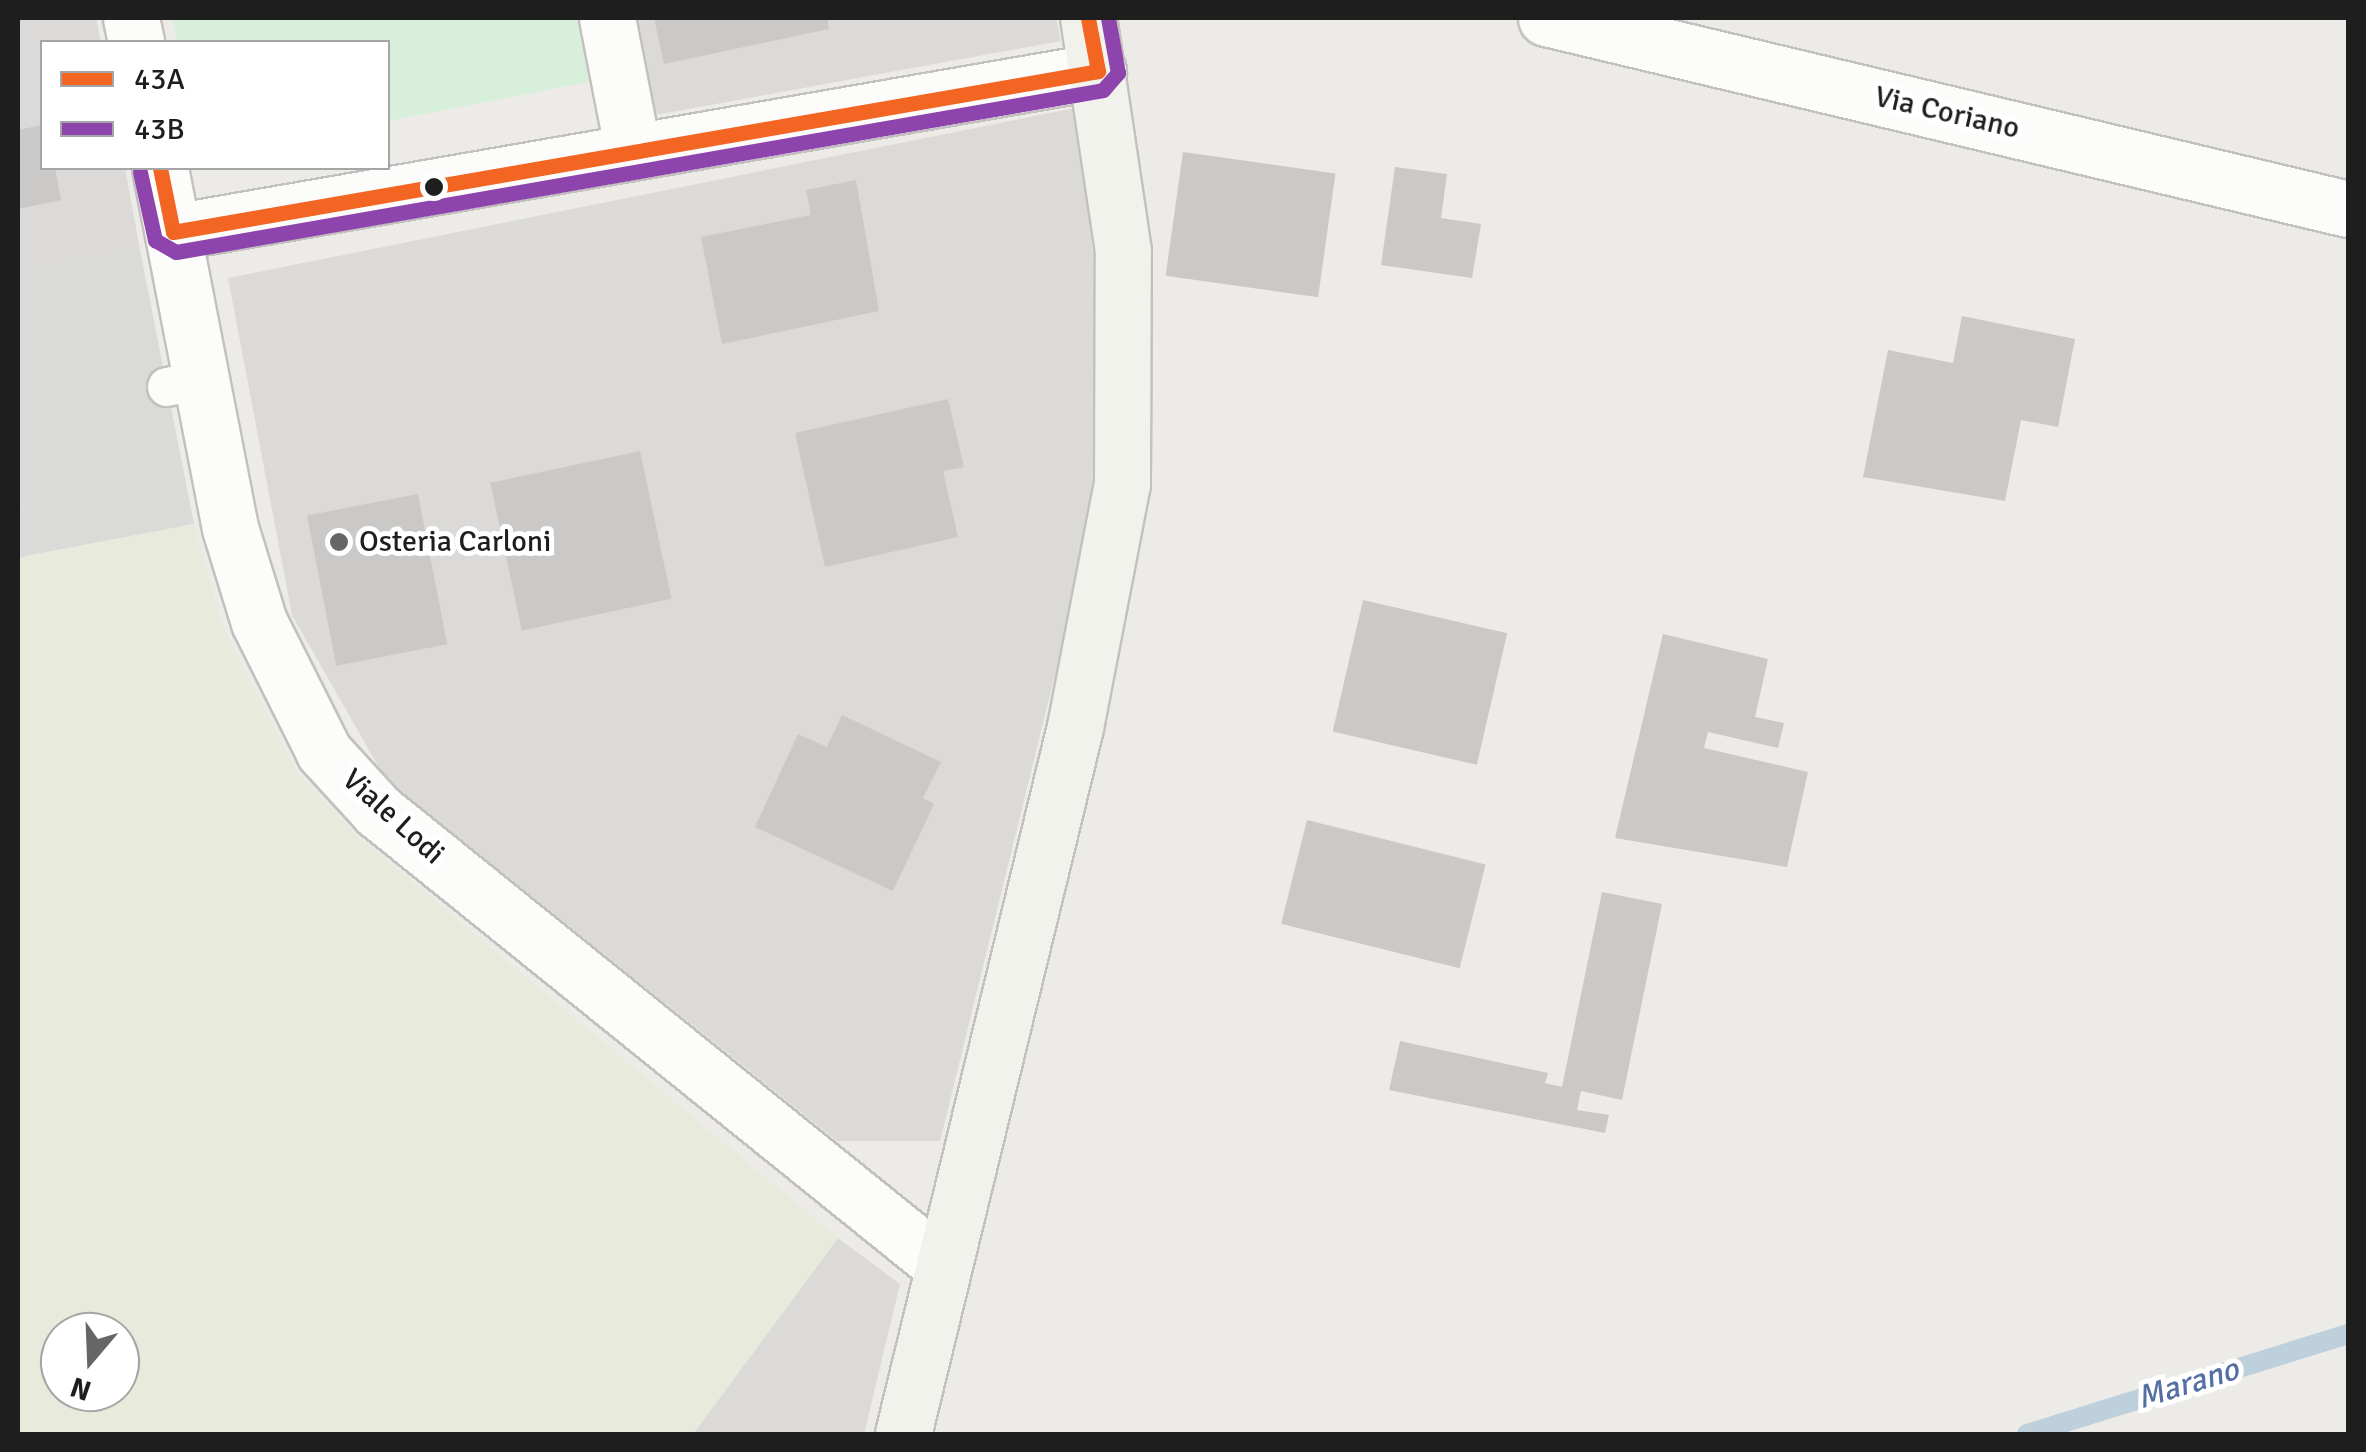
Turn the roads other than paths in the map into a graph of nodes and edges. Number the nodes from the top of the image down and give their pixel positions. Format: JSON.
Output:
{"nodes":[{"id":1,"x":607,"y":18,"type":"edge"},
{"id":2,"x":1088,"y":18,"type":"edge"},
{"id":3,"x":1546,"y":18,"type":"edge"},
{"id":4,"x":1098,"y":72,"type":"junction"},
{"id":5,"x":633,"y":152,"type":"junction"},
{"id":6,"x":160,"y":170,"type":"edge"},
{"id":7,"x":2348,"y":209,"type":"edge"},
{"id":8,"x":173,"y":232,"type":"junction"},
{"id":9,"x":940,"y":1264,"type":"junction"},
{"id":10,"x":903,"y":1434,"type":"edge"}],
"edges":[{"from":1,"to":5,"type":"street"},
{"from":2,"to":4,"type":"main road"},
{"from":3,"to":7,"type":"street","name":"Via Coriano"},
{"from":4,"to":5,"type":"street"},
{"from":4,"to":9,"type":"main road"},
{"from":5,"to":8,"type":"street"},
{"from":6,"to":8,"type":"street","name":"Viale Lodi"},
{"from":8,"to":9,"type":"street","name":"Viale Lodi"},
{"from":9,"to":10,"type":"main road"}]}
